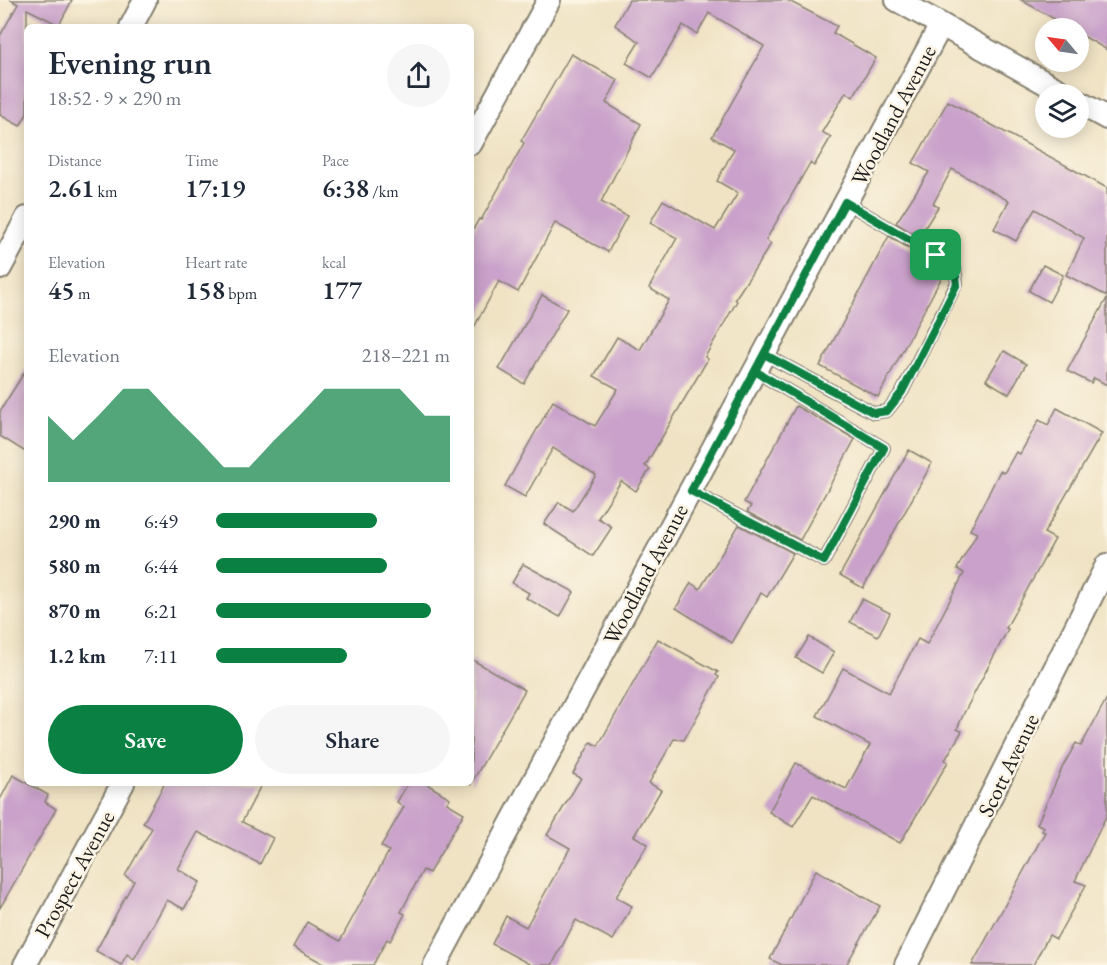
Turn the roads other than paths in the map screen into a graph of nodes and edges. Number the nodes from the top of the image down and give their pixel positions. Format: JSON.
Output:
{"nodes":[{"id":1,"x":146,"y":0,"type":"edge"},
{"id":2,"x":549,"y":0,"type":"edge"},
{"id":3,"x":897,"y":0,"type":"edge"},
{"id":4,"x":133,"y":24,"type":"edge"},
{"id":5,"x":941,"y":25,"type":"junction"},
{"id":6,"x":1047,"y":84,"type":"edge"},
{"id":7,"x":1089,"y":108,"type":"edge"},
{"id":8,"x":1107,"y":118,"type":"edge"},
{"id":9,"x":474,"y":138,"type":"edge"},
{"id":10,"x":845,"y":202,"type":"junction"},
{"id":11,"x":24,"y":224,"type":"edge"},
{"id":12,"x":0,"y":268,"type":"edge"},
{"id":13,"x":759,"y":363,"type":"junction"},
{"id":14,"x":691,"y":491,"type":"junction"},
{"id":15,"x":1107,"y":565,"type":"edge"},
{"id":16,"x":121,"y":786,"type":"edge"},
{"id":17,"x":25,"y":965,"type":"edge"},
{"id":18,"x":435,"y":965,"type":"edge"},
{"id":19,"x":906,"y":965,"type":"edge"}],
"edges":[{"from":1,"to":4,"type":"street"},
{"from":2,"to":9,"type":"street"},
{"from":3,"to":5,"type":"street"},
{"from":5,"to":6,"type":"street"},
{"from":5,"to":10,"type":"street","name":"Woodland Avenue"},
{"from":7,"to":8,"type":"street"},
{"from":10,"to":13,"type":"street","name":"Woodland Avenue"},
{"from":10,"to":13,"type":"lane"},
{"from":11,"to":12,"type":"street"},
{"from":13,"to":14,"type":"street","name":"Woodland Avenue"},
{"from":13,"to":14,"type":"lane"},
{"from":14,"to":18,"type":"street","name":"Woodland Avenue"},
{"from":15,"to":19,"type":"street","name":"Scott Avenue"},
{"from":16,"to":17,"type":"street","name":"Prospect Avenue"}]}
